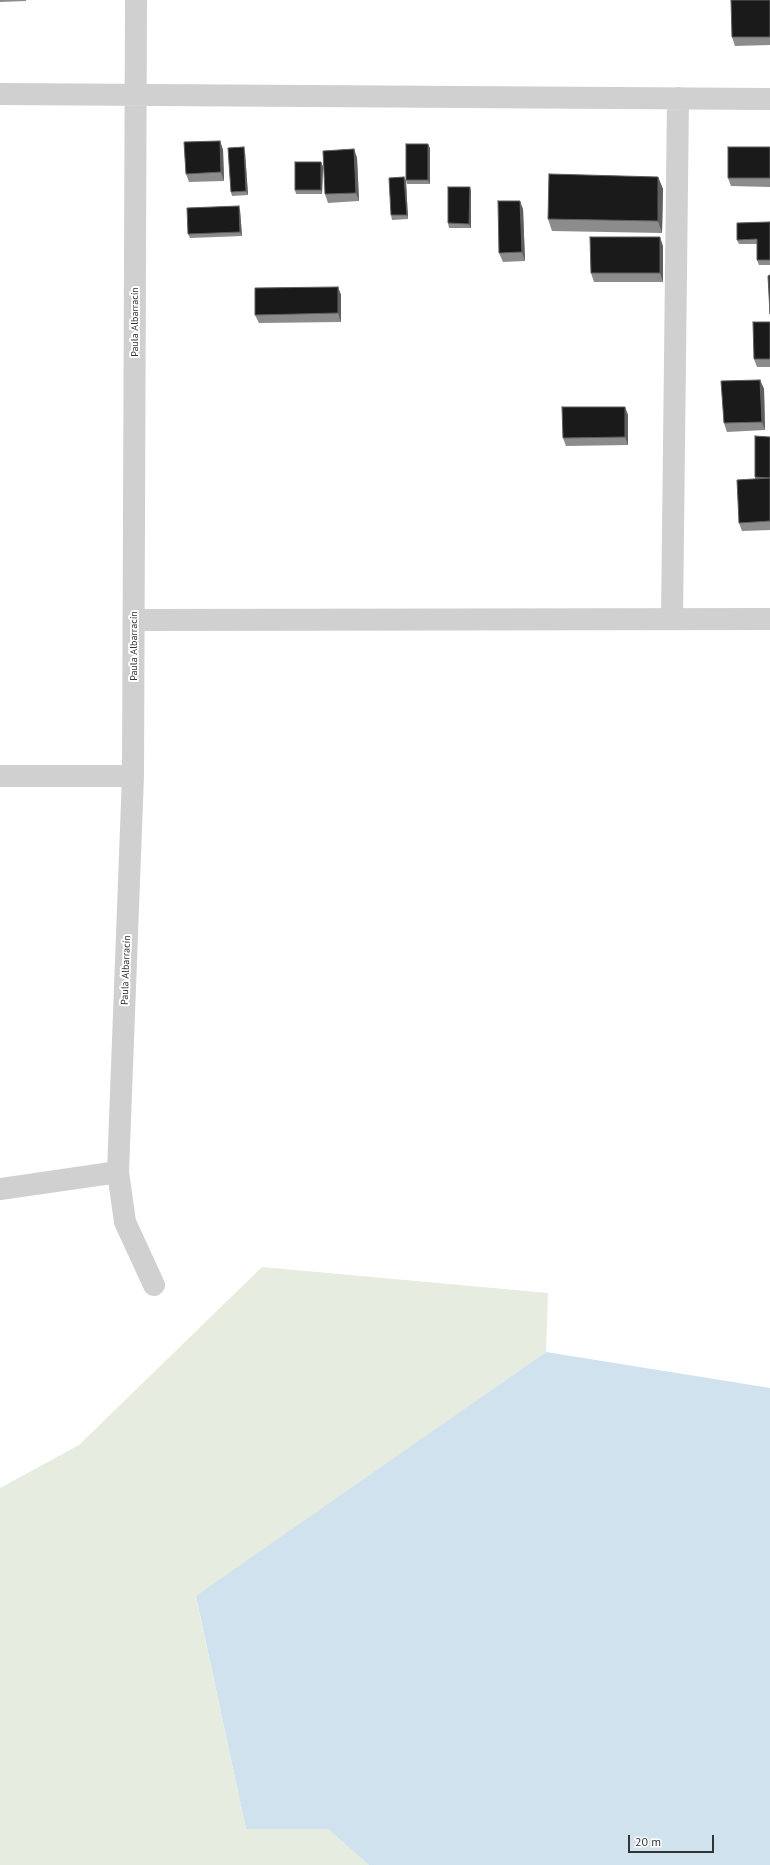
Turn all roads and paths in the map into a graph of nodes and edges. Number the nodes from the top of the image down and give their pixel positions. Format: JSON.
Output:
{"nodes":[{"id":1,"x":136,"y":0,"type":"edge"},
{"id":2,"x":0,"y":94,"type":"edge"},
{"id":3,"x":136,"y":94,"type":"junction"},
{"id":4,"x":678,"y":98,"type":"junction"},
{"id":5,"x":770,"y":99,"type":"edge"},
{"id":6,"x":672,"y":619,"type":"junction"},
{"id":7,"x":770,"y":619,"type":"edge"},
{"id":8,"x":134,"y":620,"type":"junction"},
{"id":9,"x":0,"y":776,"type":"edge"},
{"id":10,"x":133,"y":776,"type":"junction"},
{"id":11,"x":118,"y":1172,"type":"junction"},
{"id":12,"x":0,"y":1189,"type":"edge"},
{"id":13,"x":154,"y":1285,"type":"dead end"}],
"edges":[{"from":1,"to":3,"type":"street","name":"Paula Albarracín"},
{"from":2,"to":3,"type":"street"},
{"from":3,"to":4,"type":"street"},
{"from":3,"to":8,"type":"street","name":"Paula Albarracín"},
{"from":4,"to":5,"type":"street"},
{"from":4,"to":6,"type":"street"},
{"from":6,"to":7,"type":"street"},
{"from":6,"to":8,"type":"street"},
{"from":8,"to":10,"type":"street","name":"Paula Albarracín"},
{"from":9,"to":10,"type":"street"},
{"from":10,"to":11,"type":"street","name":"Paula Albarracín"},
{"from":11,"to":12,"type":"street"},
{"from":11,"to":13,"type":"street","name":"Paula Albarracín"}]}
